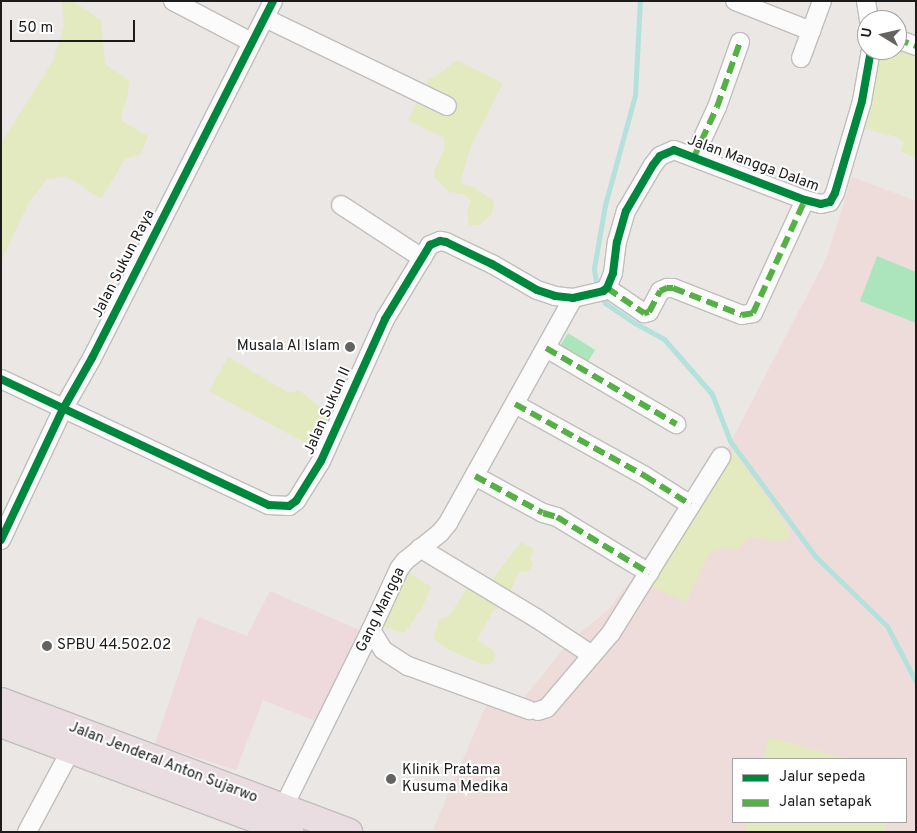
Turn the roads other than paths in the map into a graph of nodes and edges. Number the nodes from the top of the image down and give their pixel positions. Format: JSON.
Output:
{"nodes":[{"id":1,"x":173,"y":1,"type":"edge"},
{"id":2,"x":273,"y":1,"type":"edge"},
{"id":3,"x":735,"y":1,"type":"edge"},
{"id":4,"x":822,"y":1,"type":"edge"},
{"id":5,"x":265,"y":18,"type":"junction"},
{"id":6,"x":811,"y":31,"type":"junction"},
{"id":7,"x":251,"y":42,"type":"junction"},
{"id":8,"x":740,"y":42,"type":"dead end"},
{"id":9,"x":801,"y":58,"type":"dead end"},
{"id":10,"x":869,"y":60,"type":"edge"},
{"id":11,"x":447,"y":106,"type":"dead end"},
{"id":12,"x":694,"y":157,"type":"junction"},
{"id":13,"x":805,"y":200,"type":"junction"},
{"id":14,"x":341,"y":205,"type":"dead end"},
{"id":15,"x":422,"y":258,"type":"junction"},
{"id":16,"x":593,"y":293,"type":"junction"},
{"id":17,"x":546,"y":348,"type":"junction"},
{"id":18,"x":1,"y":379,"type":"edge"},
{"id":19,"x":514,"y":404,"type":"junction"},
{"id":20,"x":63,"y":409,"type":"junction"},
{"id":21,"x":676,"y":424,"type":"dead end"},
{"id":22,"x":721,"y":458,"type":"dead end"},
{"id":23,"x":474,"y":476,"type":"junction"},
{"id":24,"x":691,"y":505,"type":"junction"},
{"id":25,"x":1,"y":540,"type":"edge"},
{"id":26,"x":420,"y":548,"type":"junction"},
{"id":27,"x":649,"y":573,"type":"junction"},
{"id":28,"x":371,"y":630,"type":"junction"},
{"id":29,"x":592,"y":655,"type":"junction"},
{"id":30,"x":1,"y":701,"type":"edge"},
{"id":31,"x":1,"y":724,"type":"edge"},
{"id":32,"x":71,"y":750,"type":"junction"},
{"id":33,"x":286,"y":820,"type":"edge"},
{"id":34,"x":333,"y":829,"type":"edge"},
{"id":35,"x":27,"y":832,"type":"edge"}],
"edges":[{"from":1,"to":7,"type":"street"},
{"from":2,"to":5,"type":"street","name":"Jalan Sukun Raya"},
{"from":3,"to":6,"type":"street"},
{"from":4,"to":6,"type":"street"},
{"from":5,"to":7,"type":"street","name":"Jalan Sukun Raya"},
{"from":5,"to":11,"type":"street"},
{"from":6,"to":9,"type":"street"},
{"from":7,"to":20,"type":"street","name":"Jalan Sukun Raya"},
{"from":8,"to":12,"type":"street"},
{"from":10,"to":13,"type":"street","name":"Jalan Mangga Dalam"},
{"from":12,"to":13,"type":"street","name":"Jalan Mangga Dalam"},
{"from":12,"to":16,"type":"street","name":"Jalan Mangga Dalam"},
{"from":13,"to":16,"type":"street"},
{"from":14,"to":15,"type":"street"},
{"from":15,"to":16,"type":"street","name":"Jalan Sukun II"},
{"from":15,"to":20,"type":"street","name":"Jalan Sukun II"},
{"from":16,"to":17,"type":"street","name":"Gang Mangga"},
{"from":17,"to":19,"type":"street","name":"Gang Mangga"},
{"from":17,"to":21,"type":"street"},
{"from":18,"to":20,"type":"street"},
{"from":19,"to":23,"type":"street","name":"Gang Mangga"},
{"from":19,"to":24,"type":"street"},
{"from":20,"to":25,"type":"street","name":"Jalan Sukun Raya"},
{"from":22,"to":24,"type":"street"},
{"from":23,"to":26,"type":"street","name":"Gang Mangga"},
{"from":23,"to":27,"type":"street"},
{"from":24,"to":27,"type":"street"},
{"from":26,"to":28,"type":"street","name":"Gang Mangga"},
{"from":26,"to":29,"type":"street"},
{"from":27,"to":29,"type":"street"},
{"from":28,"to":29,"type":"street"},
{"from":28,"to":33,"type":"street","name":"Gang Mangga"},
{"from":30,"to":33,"type":"highway","name":"Jalan Jenderal Anton Sujarwo"},
{"from":31,"to":32,"type":"highway","name":"Jalan Jenderal Anton Sujarwo"},
{"from":32,"to":33,"type":"highway","name":"Jalan Jenderal Anton Sujarwo"},
{"from":32,"to":35,"type":"street"},
{"from":33,"to":34,"type":"highway","name":"Jalan Jenderal Anton Sujarwo"}]}
